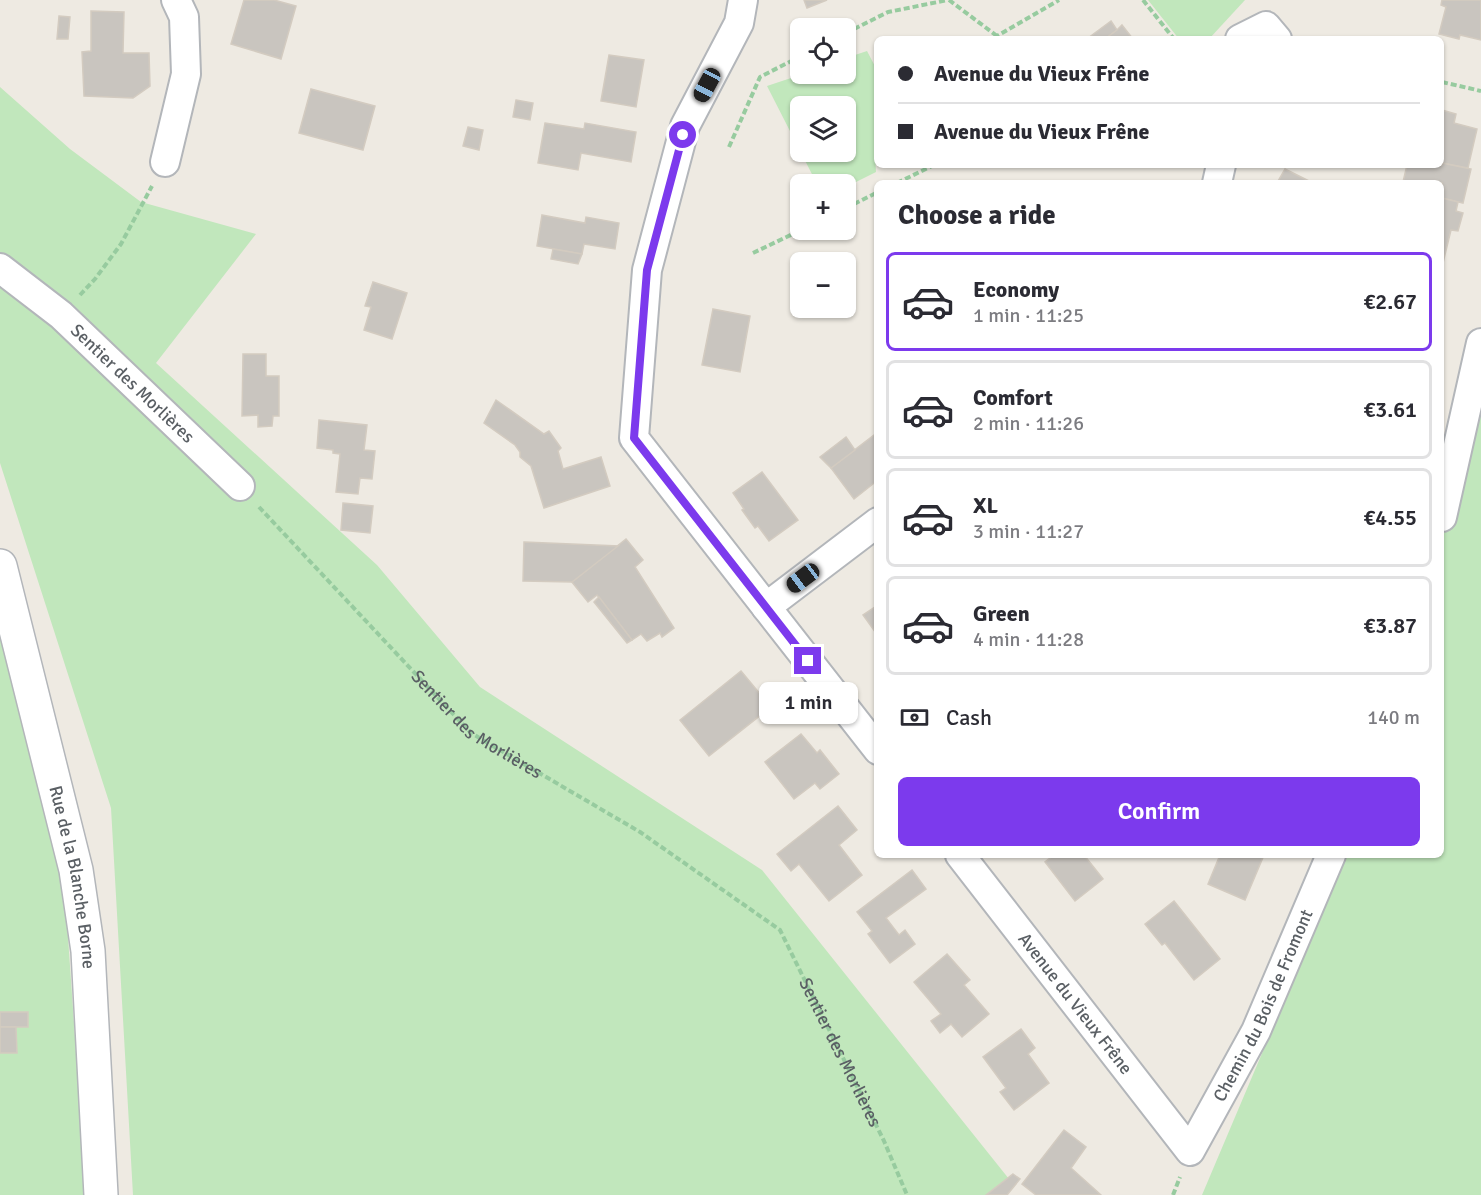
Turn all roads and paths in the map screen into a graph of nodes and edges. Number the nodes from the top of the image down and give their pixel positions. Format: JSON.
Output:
{"nodes":[{"id":1,"x":176,"y":0,"type":"edge"},
{"id":2,"x":743,"y":0,"type":"edge"},
{"id":3,"x":948,"y":0,"type":"edge"},
{"id":4,"x":1059,"y":0,"type":"edge"},
{"id":5,"x":1143,"y":0,"type":"edge"},
{"id":6,"x":856,"y":28,"type":"edge"},
{"id":7,"x":993,"y":36,"type":"edge"},
{"id":8,"x":999,"y":36,"type":"edge"},
{"id":9,"x":1172,"y":36,"type":"edge"},
{"id":10,"x":1246,"y":36,"type":"edge"},
{"id":11,"x":1274,"y":36,"type":"edge"},
{"id":12,"x":790,"y":62,"type":"edge"},
{"id":13,"x":1444,"y":82,"type":"edge"},
{"id":14,"x":1481,"y":91,"type":"edge"},
{"id":15,"x":729,"y":147,"type":"dead end"},
{"id":16,"x":165,"y":162,"type":"joint"},
{"id":17,"x":928,"y":168,"type":"edge"},
{"id":18,"x":903,"y":180,"type":"edge"},
{"id":19,"x":874,"y":194,"type":"edge"},
{"id":20,"x":856,"y":203,"type":"edge"},
{"id":21,"x":790,"y":235,"type":"edge"},
{"id":22,"x":753,"y":253,"type":"dead end"},
{"id":23,"x":0,"y":268,"type":"edge"},
{"id":24,"x":95,"y":279,"type":"dead end"},
{"id":25,"x":1481,"y":343,"type":"edge"},
{"id":26,"x":240,"y":486,"type":"joint"},
{"id":27,"x":1444,"y":508,"type":"edge"},
{"id":28,"x":874,"y":525,"type":"edge"},
{"id":29,"x":0,"y":566,"type":"edge"},
{"id":30,"x":766,"y":607,"type":"junction"},
{"id":31,"x":874,"y":745,"type":"edge"},
{"id":32,"x":962,"y":858,"type":"edge"},
{"id":33,"x":1330,"y":858,"type":"edge"},
{"id":34,"x":1190,"y":1151,"type":"joint"},
{"id":35,"x":101,"y":1195,"type":"edge"},
{"id":36,"x":907,"y":1195,"type":"edge"}],
"edges":[{"from":1,"to":16,"type":"street"},
{"from":2,"to":30,"type":"street"},
{"from":3,"to":6,"type":"path"},
{"from":3,"to":7,"type":"path"},
{"from":4,"to":8,"type":"path"},
{"from":5,"to":9,"type":"path"},
{"from":10,"to":11,"type":"street"},
{"from":12,"to":15,"type":"path"},
{"from":13,"to":14,"type":"path"},
{"from":16,"to":24,"type":"path"},
{"from":17,"to":18,"type":"path"},
{"from":19,"to":20,"type":"path"},
{"from":21,"to":22,"type":"path"},
{"from":23,"to":26,"type":"street","name":"Sentier des Morlières"},
{"from":25,"to":27,"type":"street"},
{"from":26,"to":36,"type":"path","name":"Sentier des Morlières"},
{"from":28,"to":30,"type":"street"},
{"from":29,"to":35,"type":"street","name":"Rue de la Blanche Borne"},
{"from":30,"to":31,"type":"street"},
{"from":32,"to":34,"type":"street","name":"Avenue du Vieux Frêne"},
{"from":33,"to":34,"type":"street","name":"Chemin du Bois de Fromont"}]}
